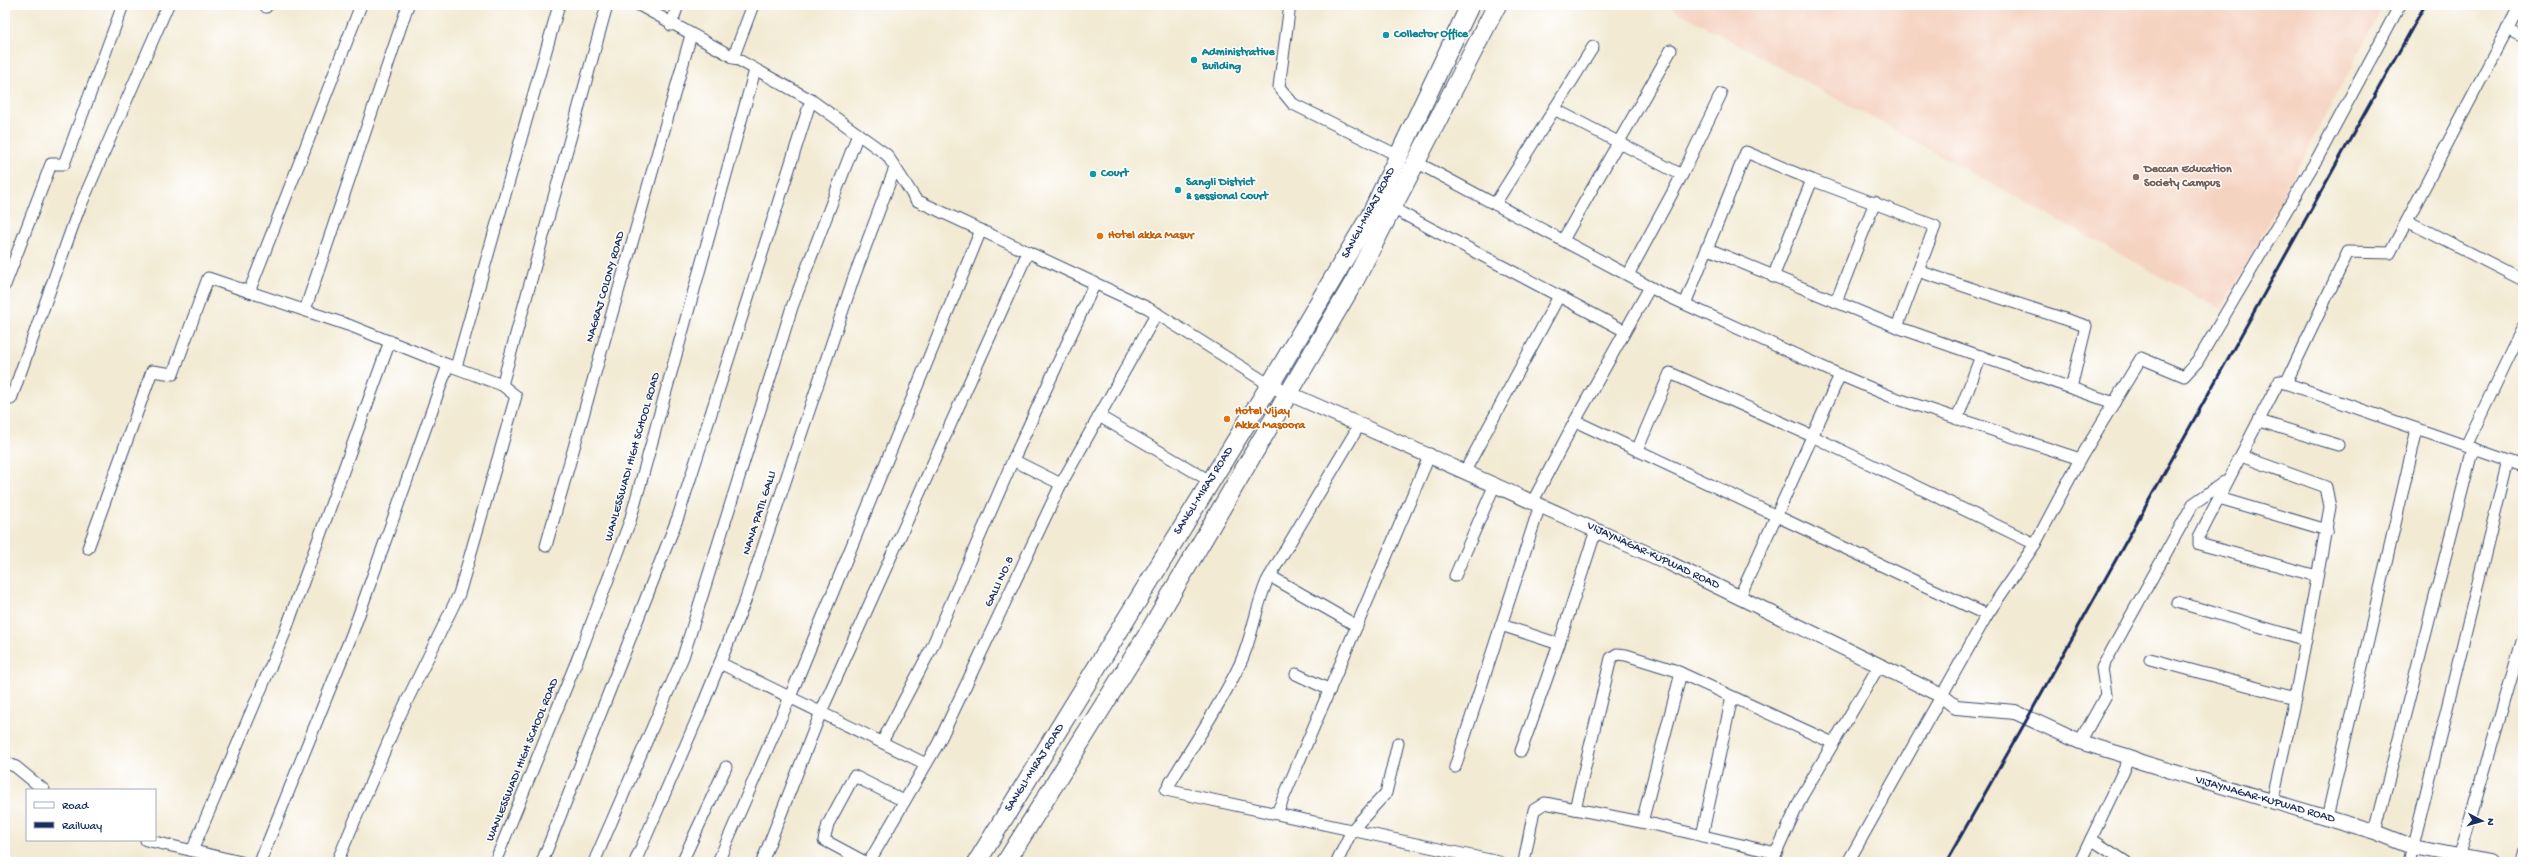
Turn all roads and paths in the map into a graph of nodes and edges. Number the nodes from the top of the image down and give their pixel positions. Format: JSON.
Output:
{"nodes":[{"id":1,"x":123,"y":5,"type":"edge"},
{"id":2,"x":168,"y":5,"type":"edge"},
{"id":3,"x":361,"y":5,"type":"edge"},
{"id":4,"x":408,"y":5,"type":"edge"},
{"id":5,"x":558,"y":5,"type":"edge"},
{"id":6,"x":607,"y":5,"type":"edge"},
{"id":7,"x":639,"y":5,"type":"edge"},
{"id":8,"x":678,"y":5,"type":"edge"},
{"id":9,"x":753,"y":5,"type":"edge"},
{"id":10,"x":1290,"y":5,"type":"edge"},
{"id":11,"x":1470,"y":5,"type":"edge"},
{"id":12,"x":1498,"y":5,"type":"edge"},
{"id":13,"x":2400,"y":5,"type":"edge"},
{"id":14,"x":2520,"y":5,"type":"edge"},
{"id":15,"x":671,"y":25,"type":"junction"},
{"id":16,"x":2507,"y":30,"type":"junction"},
{"id":17,"x":691,"y":35,"type":"junction"},
{"id":18,"x":2523,"y":37,"type":"edge"},
{"id":19,"x":1593,"y":47,"type":"dead end"},
{"id":20,"x":1671,"y":50,"type":"dead end"},
{"id":21,"x":733,"y":58,"type":"junction"},
{"id":22,"x":755,"y":70,"type":"junction"},
{"id":23,"x":1721,"y":94,"type":"dead end"},
{"id":24,"x":810,"y":100,"type":"junction"},
{"id":25,"x":1554,"y":109,"type":"junction"},
{"id":26,"x":858,"y":134,"type":"junction"},
{"id":27,"x":1619,"y":142,"type":"junction"},
{"id":28,"x":1399,"y":156,"type":"junction"},
{"id":29,"x":1416,"y":162,"type":"junction"},
{"id":30,"x":895,"y":168,"type":"junction"},
{"id":31,"x":1682,"y":175,"type":"junction"},
{"id":32,"x":1812,"y":180,"type":"junction"},
{"id":33,"x":1875,"y":202,"type":"junction"},
{"id":34,"x":1495,"y":204,"type":"junction"},
{"id":35,"x":1392,"y":208,"type":"junction"},
{"id":36,"x":2407,"y":222,"type":"junction"},
{"id":37,"x":981,"y":230,"type":"junction"},
{"id":38,"x":1563,"y":240,"type":"junction"},
{"id":39,"x":1706,"y":248,"type":"junction"},
{"id":40,"x":1028,"y":252,"type":"junction"},
{"id":41,"x":1918,"y":270,"type":"junction"},
{"id":42,"x":1628,"y":275,"type":"junction"},
{"id":43,"x":1773,"y":277,"type":"junction"},
{"id":44,"x":2523,"y":280,"type":"edge"},
{"id":45,"x":1095,"y":283,"type":"junction"},
{"id":46,"x":5,"y":284,"type":"edge"},
{"id":47,"x":1650,"y":287,"type":"junction"},
{"id":48,"x":249,"y":292,"type":"junction"},
{"id":49,"x":1559,"y":296,"type":"junction"},
{"id":50,"x":1836,"y":302,"type":"junction"},
{"id":51,"x":1684,"y":304,"type":"junction"},
{"id":52,"x":305,"y":310,"type":"junction"},
{"id":53,"x":1157,"y":313,"type":"junction"},
{"id":54,"x":1897,"y":327,"type":"junction"},
{"id":55,"x":2523,"y":327,"type":"edge"},
{"id":56,"x":1626,"y":331,"type":"junction"},
{"id":57,"x":390,"y":341,"type":"junction"},
{"id":58,"x":1981,"y":356,"type":"junction"},
{"id":59,"x":452,"y":366,"type":"junction"},
{"id":60,"x":1840,"y":375,"type":"junction"},
{"id":61,"x":2286,"y":383,"type":"junction"},
{"id":62,"x":502,"y":385,"type":"junction"},
{"id":63,"x":1270,"y":385,"type":"junction"},
{"id":64,"x":2071,"y":388,"type":"junction"},
{"id":65,"x":1289,"y":392,"type":"junction"},
{"id":66,"x":11,"y":399,"type":"dead end"},
{"id":67,"x":2114,"y":403,"type":"junction"},
{"id":68,"x":1099,"y":416,"type":"junction"},
{"id":69,"x":1956,"y":419,"type":"junction"},
{"id":70,"x":1575,"y":421,"type":"junction"},
{"id":71,"x":2259,"y":421,"type":"junction"},
{"id":72,"x":1360,"y":424,"type":"junction"},
{"id":73,"x":2418,"y":429,"type":"junction"},
{"id":74,"x":1812,"y":436,"type":"junction"},
{"id":75,"x":2338,"y":445,"type":"dead end"},
{"id":76,"x":2469,"y":447,"type":"junction"},
{"id":77,"x":1638,"y":448,"type":"junction"},
{"id":78,"x":1430,"y":454,"type":"junction"},
{"id":79,"x":2241,"y":456,"type":"junction"},
{"id":80,"x":2080,"y":459,"type":"junction"},
{"id":81,"x":1013,"y":460,"type":"junction"},
{"id":82,"x":2508,"y":461,"type":"junction"},
{"id":83,"x":2523,"y":466,"type":"edge"},
{"id":84,"x":1465,"y":471,"type":"junction"},
{"id":85,"x":2229,"y":479,"type":"junction"},
{"id":86,"x":1210,"y":481,"type":"junction"},
{"id":87,"x":1061,"y":484,"type":"junction"},
{"id":88,"x":1495,"y":484,"type":"junction"},
{"id":89,"x":2219,"y":498,"type":"junction"},
{"id":90,"x":1536,"y":503,"type":"junction"},
{"id":91,"x":1777,"y":515,"type":"junction"},
{"id":92,"x":1596,"y":530,"type":"junction"},
{"id":93,"x":2327,"y":530,"type":"junction"},
{"id":94,"x":2035,"y":544,"type":"junction"},
{"id":95,"x":546,"y":546,"type":"dead end"},
{"id":96,"x":88,"y":548,"type":"dead end"},
{"id":97,"x":1270,"y":576,"type":"junction"},
{"id":98,"x":1455,"y":576,"type":"dead end"},
{"id":99,"x":2317,"y":576,"type":"junction"},
{"id":100,"x":1740,"y":596,"type":"junction"},
{"id":101,"x":2177,"y":602,"type":"dead end"},
{"id":102,"x":1987,"y":615,"type":"junction"},
{"id":103,"x":1501,"y":625,"type":"junction"},
{"id":104,"x":1357,"y":626,"type":"junction"},
{"id":105,"x":2523,"y":638,"type":"edge"},
{"id":106,"x":2306,"y":640,"type":"junction"},
{"id":107,"x":1559,"y":644,"type":"junction"},
{"id":108,"x":2150,"y":659,"type":"dead end"},
{"id":109,"x":720,"y":663,"type":"junction"},
{"id":110,"x":1879,"y":666,"type":"junction"},
{"id":111,"x":1681,"y":673,"type":"junction"},
{"id":112,"x":1296,"y":674,"type":"dead end"},
{"id":113,"x":1330,"y":690,"type":"junction"},
{"id":114,"x":1942,"y":696,"type":"junction"},
{"id":115,"x":790,"y":697,"type":"junction"},
{"id":116,"x":1732,"y":697,"type":"junction"},
{"id":117,"x":2295,"y":698,"type":"junction"},
{"id":118,"x":821,"y":712,"type":"junction"},
{"id":119,"x":882,"y":742,"type":"junction"},
{"id":120,"x":2080,"y":742,"type":"junction"},
{"id":121,"x":1398,"y":743,"type":"dead end"},
{"id":122,"x":1833,"y":744,"type":"junction"},
{"id":123,"x":1521,"y":751,"type":"dead end"},
{"id":124,"x":2130,"y":757,"type":"junction"},
{"id":125,"x":5,"y":762,"type":"edge"},
{"id":126,"x":926,"y":764,"type":"junction"},
{"id":127,"x":726,"y":767,"type":"dead end"},
{"id":128,"x":1455,"y":767,"type":"dead end"},
{"id":129,"x":43,"y":789,"type":"edge"},
{"id":130,"x":904,"y":801,"type":"junction"},
{"id":131,"x":2272,"y":803,"type":"junction"},
{"id":132,"x":1575,"y":809,"type":"junction"},
{"id":133,"x":1277,"y":814,"type":"junction"},
{"id":134,"x":2327,"y":818,"type":"junction"},
{"id":135,"x":1642,"y":822,"type":"junction"},
{"id":136,"x":1352,"y":830,"type":"junction"},
{"id":137,"x":2375,"y":832,"type":"junction"},
{"id":138,"x":1702,"y":836,"type":"junction"},
{"id":139,"x":2091,"y":838,"type":"junction"},
{"id":140,"x":150,"y":841,"type":"edge"},
{"id":141,"x":2413,"y":847,"type":"junction"},
{"id":142,"x":192,"y":851,"type":"junction"},
{"id":143,"x":2523,"y":851,"type":"edge"},
{"id":144,"x":2460,"y":854,"type":"junction"},
{"id":145,"x":1774,"y":857,"type":"edge"},
{"id":146,"x":241,"y":862,"type":"edge"},
{"id":147,"x":260,"y":862,"type":"edge"},
{"id":148,"x":336,"y":862,"type":"edge"},
{"id":149,"x":495,"y":862,"type":"edge"},
{"id":150,"x":542,"y":862,"type":"edge"},
{"id":151,"x":594,"y":862,"type":"edge"},
{"id":152,"x":635,"y":862,"type":"edge"},
{"id":153,"x":682,"y":862,"type":"edge"},
{"id":154,"x":718,"y":862,"type":"edge"},
{"id":155,"x":762,"y":862,"type":"edge"},
{"id":156,"x":865,"y":862,"type":"edge"},
{"id":157,"x":869,"y":862,"type":"edge"},
{"id":158,"x":977,"y":862,"type":"edge"},
{"id":159,"x":1006,"y":862,"type":"edge"},
{"id":160,"x":1337,"y":862,"type":"edge"},
{"id":161,"x":1499,"y":862,"type":"edge"},
{"id":162,"x":1524,"y":862,"type":"edge"},
{"id":163,"x":1848,"y":862,"type":"edge"},
{"id":164,"x":2080,"y":862,"type":"edge"},
{"id":165,"x":2126,"y":862,"type":"edge"},
{"id":166,"x":2409,"y":862,"type":"edge"},
{"id":167,"x":2490,"y":862,"type":"edge"},
{"id":168,"x":2520,"y":862,"type":"edge"}],
"edges":[{"from":1,"to":46,"type":"street"},
{"from":2,"to":66,"type":"street"},
{"from":3,"to":48,"type":"street"},
{"from":4,"to":52,"type":"street"},
{"from":5,"to":59,"type":"street"},
{"from":6,"to":62,"type":"street"},
{"from":7,"to":15,"type":"street"},
{"from":8,"to":15,"type":"street"},
{"from":9,"to":21,"type":"street"},
{"from":10,"to":28,"type":"street"},
{"from":11,"to":28,"type":"highway","name":"SANGLI-MIRAJ ROAD"},
{"from":12,"to":29,"type":"highway","name":"SANGLI-MIRAJ ROAD"},
{"from":13,"to":67,"type":"street"},
{"from":14,"to":16,"type":"street"},
{"from":15,"to":17,"type":"street"},
{"from":16,"to":18,"type":"street"},
{"from":16,"to":36,"type":"street"},
{"from":17,"to":21,"type":"street"},
{"from":17,"to":95,"type":"street","name":"NAGRAJ COLONY ROAD"},
{"from":19,"to":25,"type":"street"},
{"from":20,"to":27,"type":"street"},
{"from":21,"to":22,"type":"street"},
{"from":22,"to":24,"type":"street"},
{"from":22,"to":149,"type":"street","name":"WANLESSWADI HIGH SCHOOL ROAD"},
{"from":23,"to":31,"type":"street"},
{"from":24,"to":26,"type":"street"},
{"from":24,"to":150,"type":"street"},
{"from":25,"to":27,"type":"street"},
{"from":25,"to":34,"type":"street"},
{"from":26,"to":30,"type":"street"},
{"from":26,"to":151,"type":"street"},
{"from":27,"to":31,"type":"street"},
{"from":27,"to":38,"type":"street"},
{"from":28,"to":63,"type":"highway","name":"SANGLI-MIRAJ ROAD"},
{"from":29,"to":34,"type":"street"},
{"from":29,"to":35,"type":"highway","name":"SANGLI-MIRAJ ROAD"},
{"from":30,"to":37,"type":"street"},
{"from":30,"to":109,"type":"street","name":"NANA PATIL GALLI"},
{"from":31,"to":42,"type":"street"},
{"from":32,"to":33,"type":"street"},
{"from":32,"to":39,"type":"street"},
{"from":32,"to":43,"type":"street"},
{"from":33,"to":41,"type":"street"},
{"from":33,"to":50,"type":"street"},
{"from":34,"to":38,"type":"street"},
{"from":35,"to":49,"type":"street"},
{"from":35,"to":65,"type":"highway","name":"SANGLI-MIRAJ ROAD"},
{"from":36,"to":44,"type":"street"},
{"from":36,"to":61,"type":"street"},
{"from":37,"to":40,"type":"street"},
{"from":37,"to":115,"type":"street"},
{"from":38,"to":42,"type":"street"},
{"from":39,"to":43,"type":"street"},
{"from":39,"to":51,"type":"street"},
{"from":40,"to":45,"type":"street"},
{"from":40,"to":118,"type":"street"},
{"from":41,"to":54,"type":"street"},
{"from":41,"to":64,"type":"street"},
{"from":42,"to":47,"type":"street"},
{"from":43,"to":50,"type":"street"},
{"from":45,"to":53,"type":"street"},
{"from":45,"to":81,"type":"street"},
{"from":47,"to":51,"type":"street"},
{"from":47,"to":56,"type":"street"},
{"from":48,"to":52,"type":"street"},
{"from":48,"to":96,"type":"street"},
{"from":49,"to":56,"type":"street"},
{"from":49,"to":84,"type":"street"},
{"from":50,"to":54,"type":"street"},
{"from":51,"to":60,"type":"street"},
{"from":52,"to":57,"type":"street"},
{"from":53,"to":63,"type":"street"},
{"from":53,"to":68,"type":"street","name":"GALLI NO.8"},
{"from":54,"to":58,"type":"street"},
{"from":55,"to":76,"type":"street"},
{"from":56,"to":70,"type":"street"},
{"from":57,"to":59,"type":"street"},
{"from":57,"to":142,"type":"street"},
{"from":58,"to":64,"type":"street"},
{"from":58,"to":69,"type":"street"},
{"from":59,"to":62,"type":"street"},
{"from":59,"to":147,"type":"street"},
{"from":60,"to":69,"type":"street"},
{"from":60,"to":74,"type":"street"},
{"from":61,"to":71,"type":"street"},
{"from":61,"to":73,"type":"street"},
{"from":62,"to":148,"type":"street"},
{"from":63,"to":65,"type":"street","name":"VIJAYNAGAR-KUPWAD ROAD"},
{"from":63,"to":86,"type":"highway","name":"SANGLI-MIRAJ ROAD"},
{"from":64,"to":67,"type":"street"},
{"from":65,"to":72,"type":"street","name":"VIJAYNAGAR-KUPWAD ROAD"},
{"from":65,"to":159,"type":"highway","name":"SANGLI-MIRAJ ROAD"},
{"from":67,"to":80,"type":"street"},
{"from":68,"to":86,"type":"street"},
{"from":68,"to":87,"type":"street","name":"GALLI NO.8"},
{"from":69,"to":80,"type":"street"},
{"from":70,"to":77,"type":"street"},
{"from":70,"to":90,"type":"street"},
{"from":71,"to":75,"type":"street"},
{"from":71,"to":79,"type":"street"},
{"from":72,"to":78,"type":"street","name":"VIJAYNAGAR-KUPWAD ROAD"},
{"from":72,"to":97,"type":"street"},
{"from":73,"to":76,"type":"street"},
{"from":73,"to":134,"type":"street"},
{"from":74,"to":77,"type":"street"},
{"from":74,"to":91,"type":"street"},
{"from":74,"to":94,"type":"street"},
{"from":76,"to":82,"type":"street"},
{"from":76,"to":137,"type":"street"},
{"from":77,"to":91,"type":"street"},
{"from":78,"to":84,"type":"street","name":"VIJAYNAGAR-KUPWAD ROAD"},
{"from":78,"to":104,"type":"street"},
{"from":79,"to":85,"type":"street"},
{"from":79,"to":93,"type":"street"},
{"from":80,"to":94,"type":"street"},
{"from":81,"to":87,"type":"street"},
{"from":81,"to":119,"type":"street"},
{"from":82,"to":83,"type":"street"},
{"from":82,"to":141,"type":"street"},
{"from":84,"to":88,"type":"street","name":"VIJAYNAGAR-KUPWAD ROAD"},
{"from":85,"to":89,"type":"street"},
{"from":85,"to":120,"type":"street"},
{"from":86,"to":158,"type":"highway","name":"SANGLI-MIRAJ ROAD"},
{"from":87,"to":126,"type":"street","name":"GALLI NO.8"},
{"from":88,"to":90,"type":"street","name":"VIJAYNAGAR-KUPWAD ROAD"},
{"from":88,"to":98,"type":"street"},
{"from":89,"to":93,"type":"street"},
{"from":89,"to":99,"type":"street"},
{"from":90,"to":92,"type":"street","name":"VIJAYNAGAR-KUPWAD ROAD"},
{"from":90,"to":103,"type":"street"},
{"from":91,"to":100,"type":"street"},
{"from":91,"to":102,"type":"street"},
{"from":92,"to":100,"type":"street","name":"VIJAYNAGAR-KUPWAD ROAD"},
{"from":92,"to":107,"type":"street"},
{"from":93,"to":99,"type":"street"},
{"from":94,"to":102,"type":"street"},
{"from":97,"to":104,"type":"street"},
{"from":97,"to":133,"type":"street"},
{"from":99,"to":106,"type":"street"},
{"from":100,"to":110,"type":"street","name":"VIJAYNAGAR-KUPWAD ROAD"},
{"from":101,"to":106,"type":"street"},
{"from":102,"to":114,"type":"street"},
{"from":103,"to":107,"type":"street"},
{"from":103,"to":128,"type":"street"},
{"from":104,"to":113,"type":"street"},
{"from":105,"to":144,"type":"street"},
{"from":106,"to":117,"type":"street"},
{"from":107,"to":123,"type":"street"},
{"from":108,"to":117,"type":"street"},
{"from":109,"to":115,"type":"street"},
{"from":109,"to":152,"type":"street","name":"NANA PATIL GALLI"},
{"from":110,"to":114,"type":"street","name":"VIJAYNAGAR-KUPWAD ROAD"},
{"from":110,"to":122,"type":"street"},
{"from":111,"to":116,"type":"street"},
{"from":111,"to":132,"type":"street"},
{"from":111,"to":135,"type":"street"},
{"from":112,"to":113,"type":"street"},
{"from":113,"to":133,"type":"street"},
{"from":114,"to":120,"type":"street","name":"VIJAYNAGAR-KUPWAD ROAD"},
{"from":114,"to":163,"type":"street"},
{"from":115,"to":118,"type":"street"},
{"from":115,"to":154,"type":"street"},
{"from":116,"to":122,"type":"street"},
{"from":116,"to":138,"type":"street"},
{"from":117,"to":131,"type":"street"},
{"from":118,"to":119,"type":"street"},
{"from":118,"to":155,"type":"street"},
{"from":119,"to":126,"type":"street"},
{"from":120,"to":124,"type":"street","name":"VIJAYNAGAR-KUPWAD ROAD"},
{"from":121,"to":136,"type":"street"},
{"from":122,"to":145,"type":"street"},
{"from":124,"to":131,"type":"street","name":"VIJAYNAGAR-KUPWAD ROAD"},
{"from":124,"to":139,"type":"street"},
{"from":125,"to":129,"type":"street"},
{"from":126,"to":130,"type":"street","name":"GALLI NO.8"},
{"from":127,"to":153,"type":"street"},
{"from":130,"to":156,"type":"street"},
{"from":130,"to":157,"type":"street","name":"GALLI NO.8"},
{"from":131,"to":134,"type":"street","name":"VIJAYNAGAR-KUPWAD ROAD"},
{"from":132,"to":135,"type":"street"},
{"from":132,"to":162,"type":"street"},
{"from":133,"to":136,"type":"street"},
{"from":134,"to":137,"type":"street","name":"VIJAYNAGAR-KUPWAD ROAD"},
{"from":135,"to":138,"type":"street"},
{"from":136,"to":160,"type":"street"},
{"from":136,"to":161,"type":"street"},
{"from":137,"to":141,"type":"street","name":"VIJAYNAGAR-KUPWAD ROAD"},
{"from":138,"to":145,"type":"street"},
{"from":139,"to":164,"type":"street"},
{"from":139,"to":165,"type":"street"},
{"from":140,"to":142,"type":"street"},
{"from":141,"to":144,"type":"street","name":"VIJAYNAGAR-KUPWAD ROAD"},
{"from":141,"to":166,"type":"street"},
{"from":142,"to":146,"type":"street"},
{"from":143,"to":168,"type":"street"},
{"from":144,"to":167,"type":"street","name":"VIJAYNAGAR-KUPWAD ROAD"}]}
